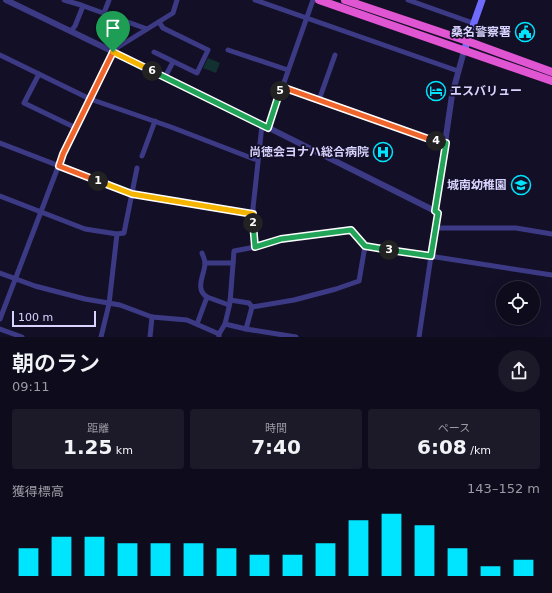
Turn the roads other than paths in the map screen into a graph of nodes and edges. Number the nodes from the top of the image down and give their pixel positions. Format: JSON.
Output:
{"nodes":[{"id":1,"x":8,"y":0,"type":"edge"},
{"id":2,"x":64,"y":0,"type":"edge"},
{"id":3,"x":109,"y":0,"type":"edge"},
{"id":4,"x":177,"y":0,"type":"edge"},
{"id":5,"x":255,"y":0,"type":"edge"},
{"id":6,"x":312,"y":0,"type":"edge"},
{"id":7,"x":319,"y":0,"type":"edge"},
{"id":8,"x":345,"y":0,"type":"edge"},
{"id":9,"x":408,"y":0,"type":"edge"},
{"id":10,"x":482,"y":0,"type":"edge"},
{"id":11,"x":82,"y":3,"type":"edge"},
{"id":12,"x":104,"y":13,"type":"junction"},
{"id":13,"x":306,"y":18,"type":"junction"},
{"id":14,"x":159,"y":22,"type":"junction"},
{"id":15,"x":474,"y":23,"type":"junction"},
{"id":16,"x":147,"y":29,"type":"junction"},
{"id":17,"x":71,"y":31,"type":"junction"},
{"id":18,"x":467,"y":41,"type":"junction"},
{"id":19,"x":228,"y":50,"type":"dead end"},
{"id":20,"x":464,"y":51,"type":"junction"},
{"id":21,"x":113,"y":52,"type":"junction"},
{"id":22,"x":154,"y":52,"type":"dead end"},
{"id":23,"x":0,"y":55,"type":"edge"},
{"id":24,"x":335,"y":55,"type":"dead end"},
{"id":25,"x":173,"y":62,"type":"junction"},
{"id":26,"x":288,"y":70,"type":"junction"},
{"id":27,"x":458,"y":71,"type":"junction"},
{"id":28,"x":552,"y":72,"type":"edge"},
{"id":29,"x":39,"y":74,"type":"junction"},
{"id":30,"x":165,"y":77,"type":"junction"},
{"id":31,"x":552,"y":81,"type":"edge"},
{"id":32,"x":282,"y":87,"type":"junction"},
{"id":33,"x":90,"y":99,"type":"junction"},
{"id":34,"x":319,"y":100,"type":"junction"},
{"id":35,"x":155,"y":122,"type":"junction"},
{"id":36,"x":265,"y":126,"type":"junction"},
{"id":37,"x":76,"y":128,"type":"junction"},
{"id":38,"x":446,"y":143,"type":"junction"},
{"id":39,"x":0,"y":144,"type":"edge"},
{"id":40,"x":142,"y":156,"type":"dead end"},
{"id":41,"x":258,"y":159,"type":"junction"},
{"id":42,"x":59,"y":166,"type":"junction"},
{"id":43,"x":137,"y":168,"type":"dead end"},
{"id":44,"x":132,"y":194,"type":"junction"},
{"id":45,"x":0,"y":196,"type":"edge"},
{"id":46,"x":435,"y":211,"type":"junction"},
{"id":47,"x":41,"y":212,"type":"junction"},
{"id":48,"x":253,"y":214,"type":"junction"},
{"id":49,"x":435,"y":228,"type":"junction"},
{"id":50,"x":118,"y":234,"type":"junction"},
{"id":51,"x":552,"y":234,"type":"edge"},
{"id":52,"x":365,"y":246,"type":"junction"},
{"id":53,"x":255,"y":247,"type":"junction"},
{"id":54,"x":202,"y":253,"type":"dead end"},
{"id":55,"x":431,"y":256,"type":"junction"},
{"id":56,"x":205,"y":263,"type":"junction"},
{"id":57,"x":233,"y":263,"type":"junction"},
{"id":58,"x":0,"y":273,"type":"edge"},
{"id":59,"x":552,"y":275,"type":"edge"},
{"id":60,"x":15,"y":279,"type":"junction"},
{"id":61,"x":207,"y":297,"type":"junction"},
{"id":62,"x":230,"y":302,"type":"junction"},
{"id":63,"x":110,"y":304,"type":"junction"},
{"id":64,"x":252,"y":307,"type":"junction"},
{"id":65,"x":152,"y":317,"type":"junction"},
{"id":66,"x":0,"y":318,"type":"edge"},
{"id":67,"x":197,"y":324,"type":"junction"},
{"id":68,"x":225,"y":324,"type":"junction"},
{"id":69,"x":0,"y":329,"type":"edge"},
{"id":70,"x":246,"y":329,"type":"junction"},
{"id":71,"x":219,"y":336,"type":"edge"},
{"id":72,"x":22,"y":337,"type":"edge"},
{"id":73,"x":101,"y":337,"type":"edge"},
{"id":74,"x":150,"y":337,"type":"edge"},
{"id":75,"x":296,"y":337,"type":"edge"},
{"id":76,"x":419,"y":337,"type":"edge"}],
"edges":[{"from":1,"to":17,"type":"street"},
{"from":2,"to":11,"type":"street"},
{"from":3,"to":12,"type":"street"},
{"from":4,"to":14,"type":"street"},
{"from":5,"to":13,"type":"street"},
{"from":6,"to":13,"type":"street"},
{"from":7,"to":20,"type":"highway"},
{"from":8,"to":18,"type":"highway"},
{"from":9,"to":15,"type":"street"},
{"from":10,"to":15,"type":"main road"},
{"from":11,"to":12,"type":"street"},
{"from":11,"to":17,"type":"street"},
{"from":12,"to":16,"type":"street"},
{"from":13,"to":26,"type":"street"},
{"from":13,"to":27,"type":"street"},
{"from":14,"to":16,"type":"street"},
{"from":14,"to":25,"type":"street"},
{"from":15,"to":18,"type":"main road"},
{"from":16,"to":21,"type":"street"},
{"from":17,"to":21,"type":"street"},
{"from":18,"to":20,"type":"main road"},
{"from":18,"to":28,"type":"highway"},
{"from":19,"to":26,"type":"street"},
{"from":20,"to":27,"type":"street"},
{"from":20,"to":31,"type":"highway"},
{"from":21,"to":30,"type":"street"},
{"from":21,"to":33,"type":"street"},
{"from":22,"to":25,"type":"street"},
{"from":23,"to":29,"type":"street"},
{"from":24,"to":34,"type":"street"},
{"from":25,"to":30,"type":"street"},
{"from":26,"to":32,"type":"street"},
{"from":27,"to":38,"type":"street"},
{"from":29,"to":33,"type":"street"},
{"from":29,"to":37,"type":"street"},
{"from":30,"to":36,"type":"street"},
{"from":32,"to":34,"type":"street"},
{"from":32,"to":36,"type":"street"},
{"from":33,"to":35,"type":"street"},
{"from":33,"to":37,"type":"street"},
{"from":34,"to":38,"type":"street"},
{"from":35,"to":40,"type":"street"},
{"from":35,"to":41,"type":"street"},
{"from":36,"to":41,"type":"street"},
{"from":36,"to":46,"type":"street"},
{"from":37,"to":42,"type":"street"},
{"from":38,"to":46,"type":"street"},
{"from":39,"to":42,"type":"street"},
{"from":41,"to":48,"type":"street"},
{"from":42,"to":44,"type":"street"},
{"from":42,"to":47,"type":"street"},
{"from":43,"to":44,"type":"street"},
{"from":44,"to":48,"type":"street"},
{"from":44,"to":50,"type":"street"},
{"from":45,"to":47,"type":"street"},
{"from":46,"to":49,"type":"street"},
{"from":47,"to":50,"type":"street"},
{"from":47,"to":60,"type":"street"},
{"from":48,"to":53,"type":"street"},
{"from":49,"to":51,"type":"street"},
{"from":49,"to":55,"type":"street"},
{"from":50,"to":63,"type":"street"},
{"from":52,"to":53,"type":"street"},
{"from":52,"to":55,"type":"street"},
{"from":52,"to":64,"type":"street"},
{"from":53,"to":57,"type":"street"},
{"from":54,"to":56,"type":"street"},
{"from":55,"to":59,"type":"street"},
{"from":55,"to":76,"type":"street"},
{"from":56,"to":57,"type":"street"},
{"from":56,"to":61,"type":"street"},
{"from":57,"to":62,"type":"street"},
{"from":58,"to":60,"type":"street"},
{"from":60,"to":63,"type":"street"},
{"from":60,"to":66,"type":"street"},
{"from":61,"to":62,"type":"street"},
{"from":61,"to":67,"type":"street"},
{"from":62,"to":64,"type":"street"},
{"from":62,"to":68,"type":"street"},
{"from":63,"to":65,"type":"street"},
{"from":63,"to":73,"type":"street"},
{"from":64,"to":70,"type":"street"},
{"from":65,"to":67,"type":"street"},
{"from":65,"to":74,"type":"street"},
{"from":67,"to":71,"type":"street"},
{"from":68,"to":70,"type":"street"},
{"from":68,"to":71,"type":"street"},
{"from":69,"to":72,"type":"street"},
{"from":70,"to":75,"type":"street"}]}
